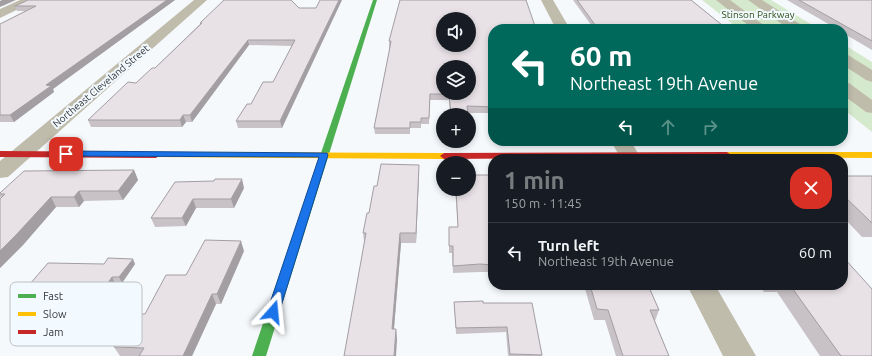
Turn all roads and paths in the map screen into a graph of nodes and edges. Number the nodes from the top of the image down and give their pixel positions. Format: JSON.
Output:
{"nodes":[{"id":1,"x":29,"y":0,"type":"edge"},
{"id":2,"x":201,"y":0,"type":"edge"},
{"id":3,"x":374,"y":0,"type":"edge"},
{"id":4,"x":547,"y":0,"type":"edge"},
{"id":5,"x":722,"y":0,"type":"edge"},
{"id":6,"x":754,"y":0,"type":"edge"},
{"id":7,"x":0,"y":14,"type":"edge"},
{"id":8,"x":560,"y":24,"type":"edge"},
{"id":9,"x":755,"y":24,"type":"edge"},
{"id":10,"x":790,"y":24,"type":"edge"},
{"id":11,"x":848,"y":61,"type":"edge"},
{"id":12,"x":872,"y":76,"type":"edge"},
{"id":13,"x":848,"y":91,"type":"edge"},
{"id":14,"x":872,"y":108,"type":"edge"},
{"id":15,"x":627,"y":152,"type":"edge"},
{"id":16,"x":0,"y":154,"type":"edge"},
{"id":17,"x":21,"y":154,"type":"junction"},
{"id":18,"x":790,"y":154,"type":"edge"},
{"id":19,"x":324,"y":155,"type":"junction"},
{"id":20,"x":848,"y":155,"type":"edge"},
{"id":21,"x":872,"y":155,"type":"edge"},
{"id":22,"x":0,"y":172,"type":"edge"},
{"id":23,"x":704,"y":290,"type":"edge"},
{"id":24,"x":259,"y":356,"type":"edge"},
{"id":25,"x":740,"y":356,"type":"edge"}],
"edges":[{"from":1,"to":7,"type":"street"},
{"from":2,"to":17,"type":"street","name":"Northeast Cleveland Street"},
{"from":3,"to":19,"type":"street"},
{"from":4,"to":8,"type":"street"},
{"from":5,"to":9,"type":"street"},
{"from":6,"to":10,"type":"street"},
{"from":11,"to":12,"type":"street"},
{"from":13,"to":14,"type":"street"},
{"from":15,"to":18,"type":"street"},
{"from":15,"to":19,"type":"street"},
{"from":16,"to":17,"type":"street"},
{"from":17,"to":19,"type":"street"},
{"from":17,"to":22,"type":"street","name":"Northeast Cleveland Street"},
{"from":19,"to":24,"type":"street"},
{"from":20,"to":21,"type":"street"},
{"from":23,"to":25,"type":"street"}]}
